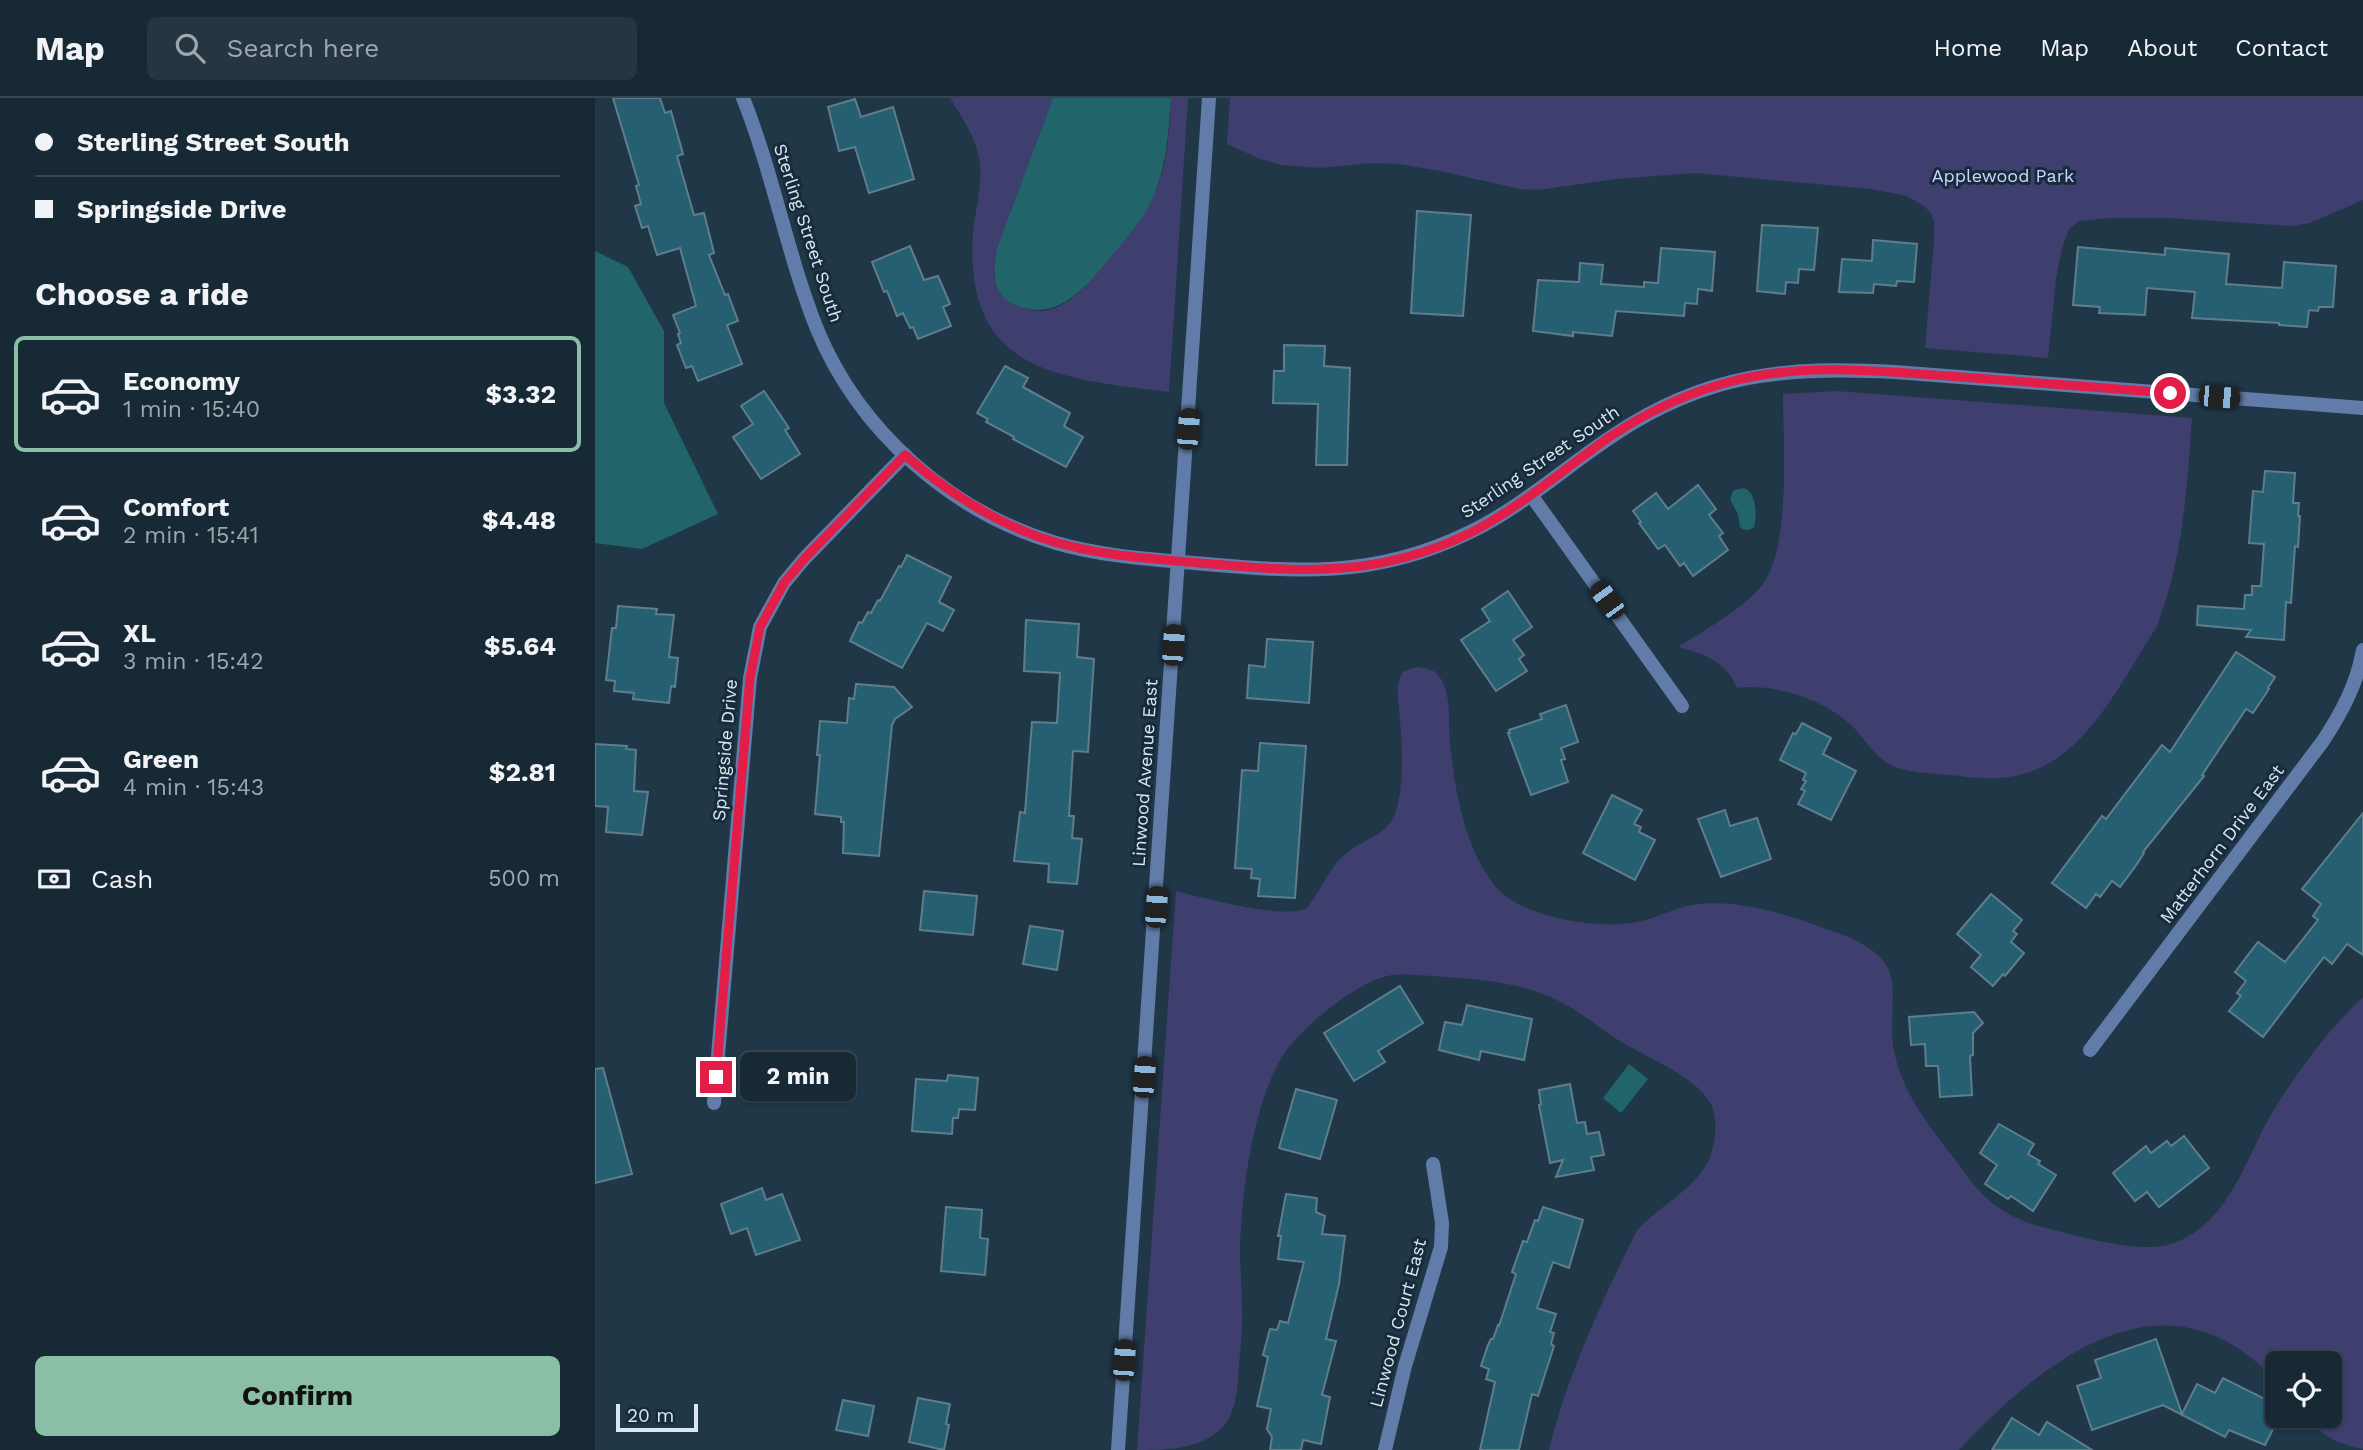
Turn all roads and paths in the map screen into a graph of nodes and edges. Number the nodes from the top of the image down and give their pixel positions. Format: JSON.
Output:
{"nodes":[{"id":1,"x":743,"y":98,"type":"edge"},
{"id":2,"x":1209,"y":98,"type":"edge"},
{"id":3,"x":2363,"y":408,"type":"edge"},
{"id":4,"x":905,"y":455,"type":"junction"},
{"id":5,"x":1531,"y":495,"type":"junction"},
{"id":6,"x":1178,"y":562,"type":"junction"},
{"id":7,"x":2363,"y":650,"type":"edge"},
{"id":8,"x":1682,"y":706,"type":"dead end"},
{"id":9,"x":2090,"y":1050,"type":"dead end"},
{"id":10,"x":714,"y":1103,"type":"dead end"},
{"id":11,"x":1433,"y":1164,"type":"dead end"},
{"id":12,"x":1118,"y":1450,"type":"edge"},
{"id":13,"x":1385,"y":1450,"type":"edge"}],
"edges":[{"from":1,"to":4,"type":"street","name":"Sterling Street South"},
{"from":2,"to":6,"type":"street","name":"Linwood Avenue East"},
{"from":3,"to":5,"type":"street","name":"Sterling Street South"},
{"from":4,"to":6,"type":"street","name":"Sterling Street South"},
{"from":4,"to":10,"type":"street","name":"Springside Drive"},
{"from":5,"to":6,"type":"street","name":"Sterling Street South"},
{"from":5,"to":8,"type":"street"},
{"from":6,"to":12,"type":"street","name":"Linwood Avenue East"},
{"from":7,"to":9,"type":"street","name":"Matterhorn Drive East"},
{"from":11,"to":13,"type":"street","name":"Linwood Court East"}]}
